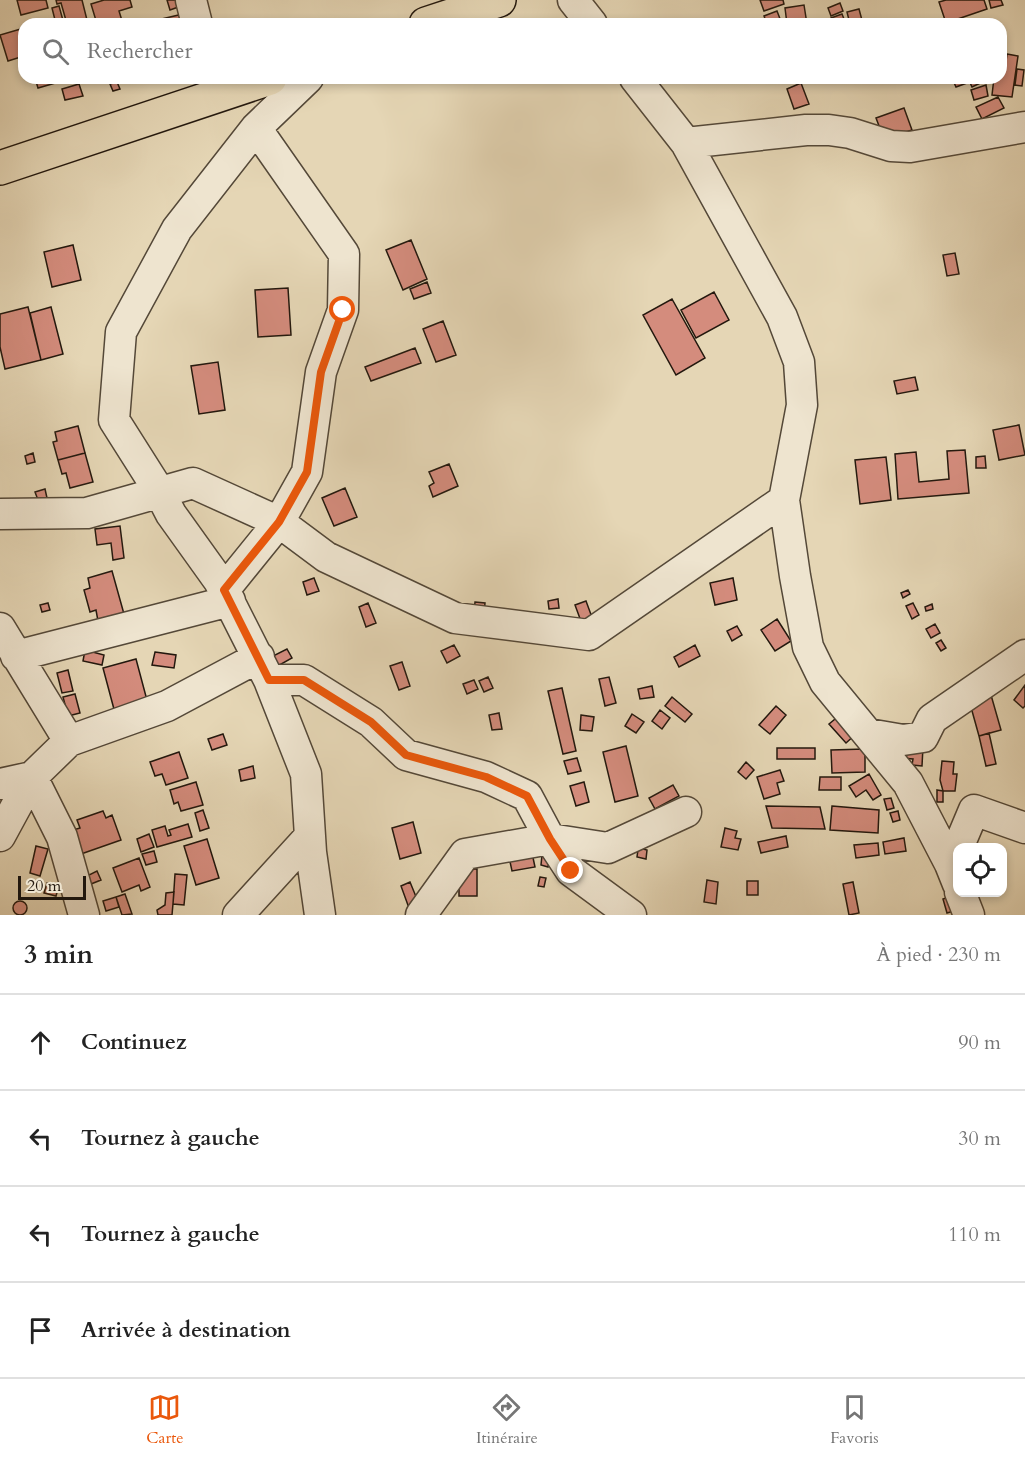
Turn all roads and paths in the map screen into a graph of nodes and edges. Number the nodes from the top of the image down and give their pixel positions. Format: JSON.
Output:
{"nodes":[{"id":1,"x":191,"y":0,"type":"edge"},
{"id":2,"x":499,"y":0,"type":"edge"},
{"id":3,"x":573,"y":0,"type":"edge"},
{"id":4,"x":454,"y":6,"type":"edge"},
{"id":5,"x":196,"y":18,"type":"edge"},
{"id":6,"x":435,"y":18,"type":"edge"},
{"id":7,"x":587,"y":18,"type":"edge"},
{"id":8,"x":231,"y":84,"type":"edge"},
{"id":9,"x":302,"y":84,"type":"edge"},
{"id":10,"x":640,"y":84,"type":"edge"},
{"id":11,"x":212,"y":87,"type":"edge"},
{"id":12,"x":1025,"y":127,"type":"edge"},
{"id":13,"x":256,"y":128,"type":"junction"},
{"id":14,"x":687,"y":143,"type":"junction"},
{"id":15,"x":0,"y":166,"type":"edge"},
{"id":16,"x":159,"y":491,"type":"junction"},
{"id":17,"x":784,"y":500,"type":"junction"},
{"id":18,"x":0,"y":514,"type":"edge"},
{"id":19,"x":279,"y":522,"type":"junction"},
{"id":20,"x":227,"y":596,"type":"junction"},
{"id":21,"x":0,"y":628,"type":"edge"},
{"id":22,"x":1025,"y":655,"type":"edge"},
{"id":23,"x":16,"y":656,"type":"junction"},
{"id":24,"x":264,"y":669,"type":"junction"},
{"id":25,"x":868,"y":734,"type":"junction"},
{"id":26,"x":69,"y":741,"type":"junction"},
{"id":27,"x":32,"y":777,"type":"junction"},
{"id":28,"x":0,"y":784,"type":"edge"},
{"id":29,"x":686,"y":812,"type":"dead end"},
{"id":30,"x":1025,"y":828,"type":"edge"},
{"id":31,"x":0,"y":836,"type":"edge"},
{"id":32,"x":310,"y":836,"type":"junction"},
{"id":33,"x":550,"y":839,"type":"junction"},
{"id":34,"x":962,"y":843,"type":"edge"},
{"id":35,"x":953,"y":856,"type":"edge"},
{"id":36,"x":962,"y":897,"type":"edge"},
{"id":37,"x":84,"y":915,"type":"edge"},
{"id":38,"x":238,"y":915,"type":"edge"},
{"id":39,"x":320,"y":915,"type":"edge"},
{"id":40,"x":421,"y":915,"type":"edge"},
{"id":41,"x":631,"y":915,"type":"edge"},
{"id":42,"x":969,"y":915,"type":"edge"}],
"edges":[{"from":1,"to":5,"type":"street"},
{"from":2,"to":4,"type":"main road"},
{"from":3,"to":7,"type":"street"},
{"from":4,"to":6,"type":"main road"},
{"from":8,"to":11,"type":"main road"},
{"from":9,"to":13,"type":"street"},
{"from":10,"to":14,"type":"street"},
{"from":11,"to":15,"type":"main road"},
{"from":12,"to":14,"type":"street"},
{"from":13,"to":16,"type":"street"},
{"from":13,"to":19,"type":"street"},
{"from":14,"to":17,"type":"street"},
{"from":16,"to":18,"type":"street"},
{"from":16,"to":19,"type":"street"},
{"from":16,"to":20,"type":"street"},
{"from":17,"to":19,"type":"street"},
{"from":17,"to":25,"type":"street"},
{"from":19,"to":20,"type":"street"},
{"from":20,"to":23,"type":"street"},
{"from":20,"to":24,"type":"street"},
{"from":21,"to":23,"type":"street"},
{"from":22,"to":25,"type":"street"},
{"from":23,"to":26,"type":"street"},
{"from":24,"to":26,"type":"street"},
{"from":24,"to":32,"type":"street"},
{"from":24,"to":33,"type":"street"},
{"from":25,"to":35,"type":"street"},
{"from":26,"to":27,"type":"street"},
{"from":27,"to":28,"type":"street"},
{"from":27,"to":31,"type":"street"},
{"from":27,"to":37,"type":"street"},
{"from":29,"to":33,"type":"street"},
{"from":30,"to":34,"type":"street"},
{"from":32,"to":38,"type":"street"},
{"from":32,"to":39,"type":"street"},
{"from":33,"to":40,"type":"street"},
{"from":33,"to":41,"type":"street"},
{"from":36,"to":42,"type":"street"}]}
